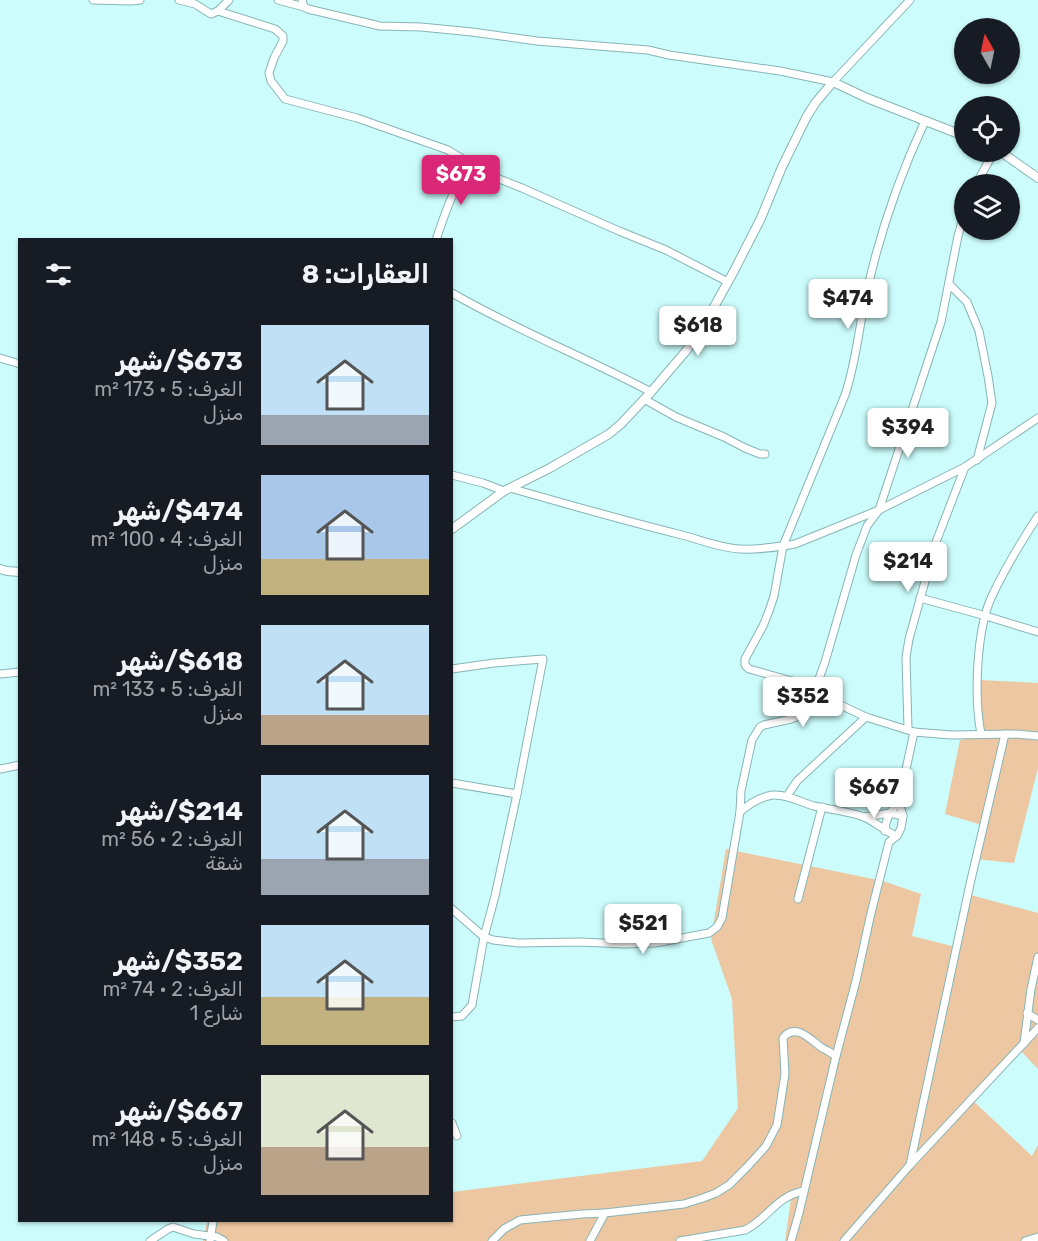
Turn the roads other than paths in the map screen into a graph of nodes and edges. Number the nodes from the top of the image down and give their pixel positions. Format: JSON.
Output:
{"nodes":[{"id":1,"x":93,"y":0,"type":"edge"},
{"id":2,"x":140,"y":0,"type":"edge"},
{"id":3,"x":179,"y":0,"type":"edge"},
{"id":4,"x":229,"y":0,"type":"edge"},
{"id":5,"x":278,"y":0,"type":"edge"},
{"id":6,"x":910,"y":0,"type":"edge"},
{"id":7,"x":303,"y":4,"type":"edge"},
{"id":8,"x":218,"y":11,"type":"junction"},
{"id":9,"x":833,"y":82,"type":"junction"},
{"id":10,"x":925,"y":121,"type":"junction"},
{"id":11,"x":954,"y":132,"type":"edge"},
{"id":12,"x":1015,"y":162,"type":"edge"},
{"id":13,"x":470,"y":164,"type":"junction"},
{"id":14,"x":1038,"y":178,"type":"edge"},
{"id":15,"x":437,"y":238,"type":"edge"},
{"id":16,"x":957,"y":240,"type":"edge"},
{"id":17,"x":728,"y":282,"type":"junction"},
{"id":18,"x":949,"y":284,"type":"junction"},
{"id":19,"x":453,"y":294,"type":"edge"},
{"id":20,"x":0,"y":358,"type":"edge"},
{"id":21,"x":18,"y":363,"type":"edge"},
{"id":22,"x":651,"y":392,"type":"junction"},
{"id":23,"x":644,"y":399,"type":"junction"},
{"id":24,"x":1038,"y":418,"type":"edge"},
{"id":25,"x":765,"y":454,"type":"dead end"},
{"id":26,"x":977,"y":460,"type":"junction"},
{"id":27,"x":965,"y":467,"type":"junction"},
{"id":28,"x":453,"y":475,"type":"edge"},
{"id":29,"x":507,"y":489,"type":"junction"},
{"id":30,"x":879,"y":510,"type":"junction"},
{"id":31,"x":1038,"y":516,"type":"edge"},
{"id":32,"x":453,"y":528,"type":"edge"},
{"id":33,"x":783,"y":546,"type":"junction"},
{"id":34,"x":0,"y":569,"type":"edge"},
{"id":35,"x":18,"y":572,"type":"edge"},
{"id":36,"x":920,"y":598,"type":"junction"},
{"id":37,"x":986,"y":616,"type":"junction"},
{"id":38,"x":1038,"y":632,"type":"edge"},
{"id":39,"x":453,"y":669,"type":"edge"},
{"id":40,"x":18,"y":672,"type":"edge"},
{"id":41,"x":0,"y":674,"type":"edge"},
{"id":42,"x":815,"y":690,"type":"junction"},
{"id":43,"x":822,"y":695,"type":"junction"},
{"id":44,"x":866,"y":717,"type":"junction"},
{"id":45,"x":911,"y":730,"type":"junction"},
{"id":46,"x":981,"y":734,"type":"junction"},
{"id":47,"x":1005,"y":734,"type":"junction"},
{"id":48,"x":1038,"y":736,"type":"edge"},
{"id":49,"x":18,"y":765,"type":"edge"},
{"id":50,"x":0,"y":769,"type":"edge"},
{"id":51,"x":453,"y":783,"type":"edge"},
{"id":52,"x":517,"y":794,"type":"junction"},
{"id":53,"x":787,"y":796,"type":"junction"},
{"id":54,"x":899,"y":802,"type":"junction"},
{"id":55,"x":822,"y":807,"type":"junction"},
{"id":56,"x":740,"y":812,"type":"junction"},
{"id":57,"x":890,"y":813,"type":"junction"},
{"id":58,"x":903,"y":816,"type":"junction"},
{"id":59,"x":864,"y":817,"type":"junction"},
{"id":60,"x":884,"y":829,"type":"junction"},
{"id":61,"x":897,"y":836,"type":"junction"},
{"id":62,"x":889,"y":842,"type":"junction"},
{"id":63,"x":798,"y":899,"type":"dead end"},
{"id":64,"x":453,"y":910,"type":"edge"},
{"id":65,"x":484,"y":937,"type":"junction"},
{"id":66,"x":1038,"y":957,"type":"edge"},
{"id":67,"x":1027,"y":1013,"type":"junction"},
{"id":68,"x":453,"y":1017,"type":"edge"},
{"id":69,"x":1038,"y":1020,"type":"edge"},
{"id":70,"x":1038,"y":1028,"type":"edge"},
{"id":71,"x":1024,"y":1043,"type":"junction"},
{"id":72,"x":836,"y":1056,"type":"junction"},
{"id":73,"x":453,"y":1126,"type":"edge"},
{"id":74,"x":457,"y":1136,"type":"dead end"},
{"id":75,"x":910,"y":1166,"type":"junction"},
{"id":76,"x":804,"y":1191,"type":"junction"},
{"id":77,"x":604,"y":1213,"type":"junction"},
{"id":78,"x":213,"y":1222,"type":"edge"},
{"id":79,"x":1038,"y":1237,"type":"edge"},
{"id":80,"x":211,"y":1238,"type":"edge"},
{"id":81,"x":150,"y":1241,"type":"edge"},
{"id":82,"x":224,"y":1241,"type":"edge"},
{"id":83,"x":492,"y":1241,"type":"edge"},
{"id":84,"x":590,"y":1241,"type":"edge"},
{"id":85,"x":680,"y":1241,"type":"edge"},
{"id":86,"x":791,"y":1241,"type":"edge"},
{"id":87,"x":844,"y":1241,"type":"edge"},
{"id":88,"x":1025,"y":1241,"type":"edge"}],
"edges":[{"from":1,"to":2,"type":"street"},
{"from":3,"to":8,"type":"street"},
{"from":4,"to":8,"type":"street"},
{"from":5,"to":7,"type":"street"},
{"from":6,"to":9,"type":"street"},
{"from":7,"to":9,"type":"street"},
{"from":8,"to":13,"type":"street"},
{"from":9,"to":10,"type":"street"},
{"from":9,"to":17,"type":"street"},
{"from":10,"to":11,"type":"street"},
{"from":10,"to":33,"type":"street"},
{"from":12,"to":14,"type":"street"},
{"from":13,"to":15,"type":"street"},
{"from":13,"to":17,"type":"street"},
{"from":16,"to":18,"type":"street"},
{"from":17,"to":22,"type":"street"},
{"from":18,"to":26,"type":"street"},
{"from":18,"to":30,"type":"street"},
{"from":19,"to":22,"type":"street"},
{"from":20,"to":21,"type":"street"},
{"from":22,"to":23,"type":"street"},
{"from":23,"to":25,"type":"street"},
{"from":23,"to":29,"type":"street"},
{"from":24,"to":26,"type":"street"},
{"from":26,"to":27,"type":"street"},
{"from":27,"to":30,"type":"street"},
{"from":27,"to":36,"type":"street"},
{"from":28,"to":29,"type":"street"},
{"from":29,"to":32,"type":"street"},
{"from":29,"to":33,"type":"street"},
{"from":30,"to":33,"type":"street"},
{"from":30,"to":42,"type":"street"},
{"from":31,"to":37,"type":"street"},
{"from":33,"to":42,"type":"street"},
{"from":34,"to":35,"type":"street"},
{"from":36,"to":37,"type":"street"},
{"from":36,"to":45,"type":"street"},
{"from":37,"to":38,"type":"street"},
{"from":37,"to":46,"type":"street"},
{"from":39,"to":52,"type":"street"},
{"from":40,"to":41,"type":"street"},
{"from":42,"to":43,"type":"street"},
{"from":43,"to":44,"type":"street"},
{"from":43,"to":56,"type":"street"},
{"from":44,"to":45,"type":"street"},
{"from":44,"to":53,"type":"street"},
{"from":45,"to":46,"type":"street"},
{"from":45,"to":54,"type":"street"},
{"from":46,"to":47,"type":"street"},
{"from":47,"to":48,"type":"street"},
{"from":47,"to":75,"type":"street"},
{"from":49,"to":50,"type":"street"},
{"from":51,"to":52,"type":"street"},
{"from":52,"to":65,"type":"street"},
{"from":53,"to":55,"type":"street"},
{"from":53,"to":56,"type":"street"},
{"from":54,"to":57,"type":"street"},
{"from":54,"to":58,"type":"street"},
{"from":55,"to":59,"type":"street"},
{"from":55,"to":63,"type":"street"},
{"from":56,"to":65,"type":"street"},
{"from":57,"to":58,"type":"street"},
{"from":57,"to":59,"type":"street"},
{"from":57,"to":60,"type":"street"},
{"from":58,"to":61,"type":"street"},
{"from":59,"to":60,"type":"street"},
{"from":60,"to":61,"type":"street"},
{"from":60,"to":62,"type":"street"},
{"from":61,"to":62,"type":"street"},
{"from":62,"to":72,"type":"street"},
{"from":64,"to":65,"type":"street"},
{"from":65,"to":68,"type":"street"},
{"from":66,"to":67,"type":"street"},
{"from":67,"to":69,"type":"street"},
{"from":67,"to":71,"type":"street"},
{"from":70,"to":71,"type":"street"},
{"from":71,"to":75,"type":"street"},
{"from":72,"to":76,"type":"street"},
{"from":72,"to":77,"type":"street"},
{"from":73,"to":74,"type":"street"},
{"from":75,"to":87,"type":"street"},
{"from":76,"to":85,"type":"street"},
{"from":76,"to":86,"type":"street"},
{"from":77,"to":83,"type":"street"},
{"from":77,"to":84,"type":"street"},
{"from":78,"to":80,"type":"street"},
{"from":79,"to":88,"type":"street"},
{"from":80,"to":81,"type":"street"},
{"from":80,"to":82,"type":"street"}]}
